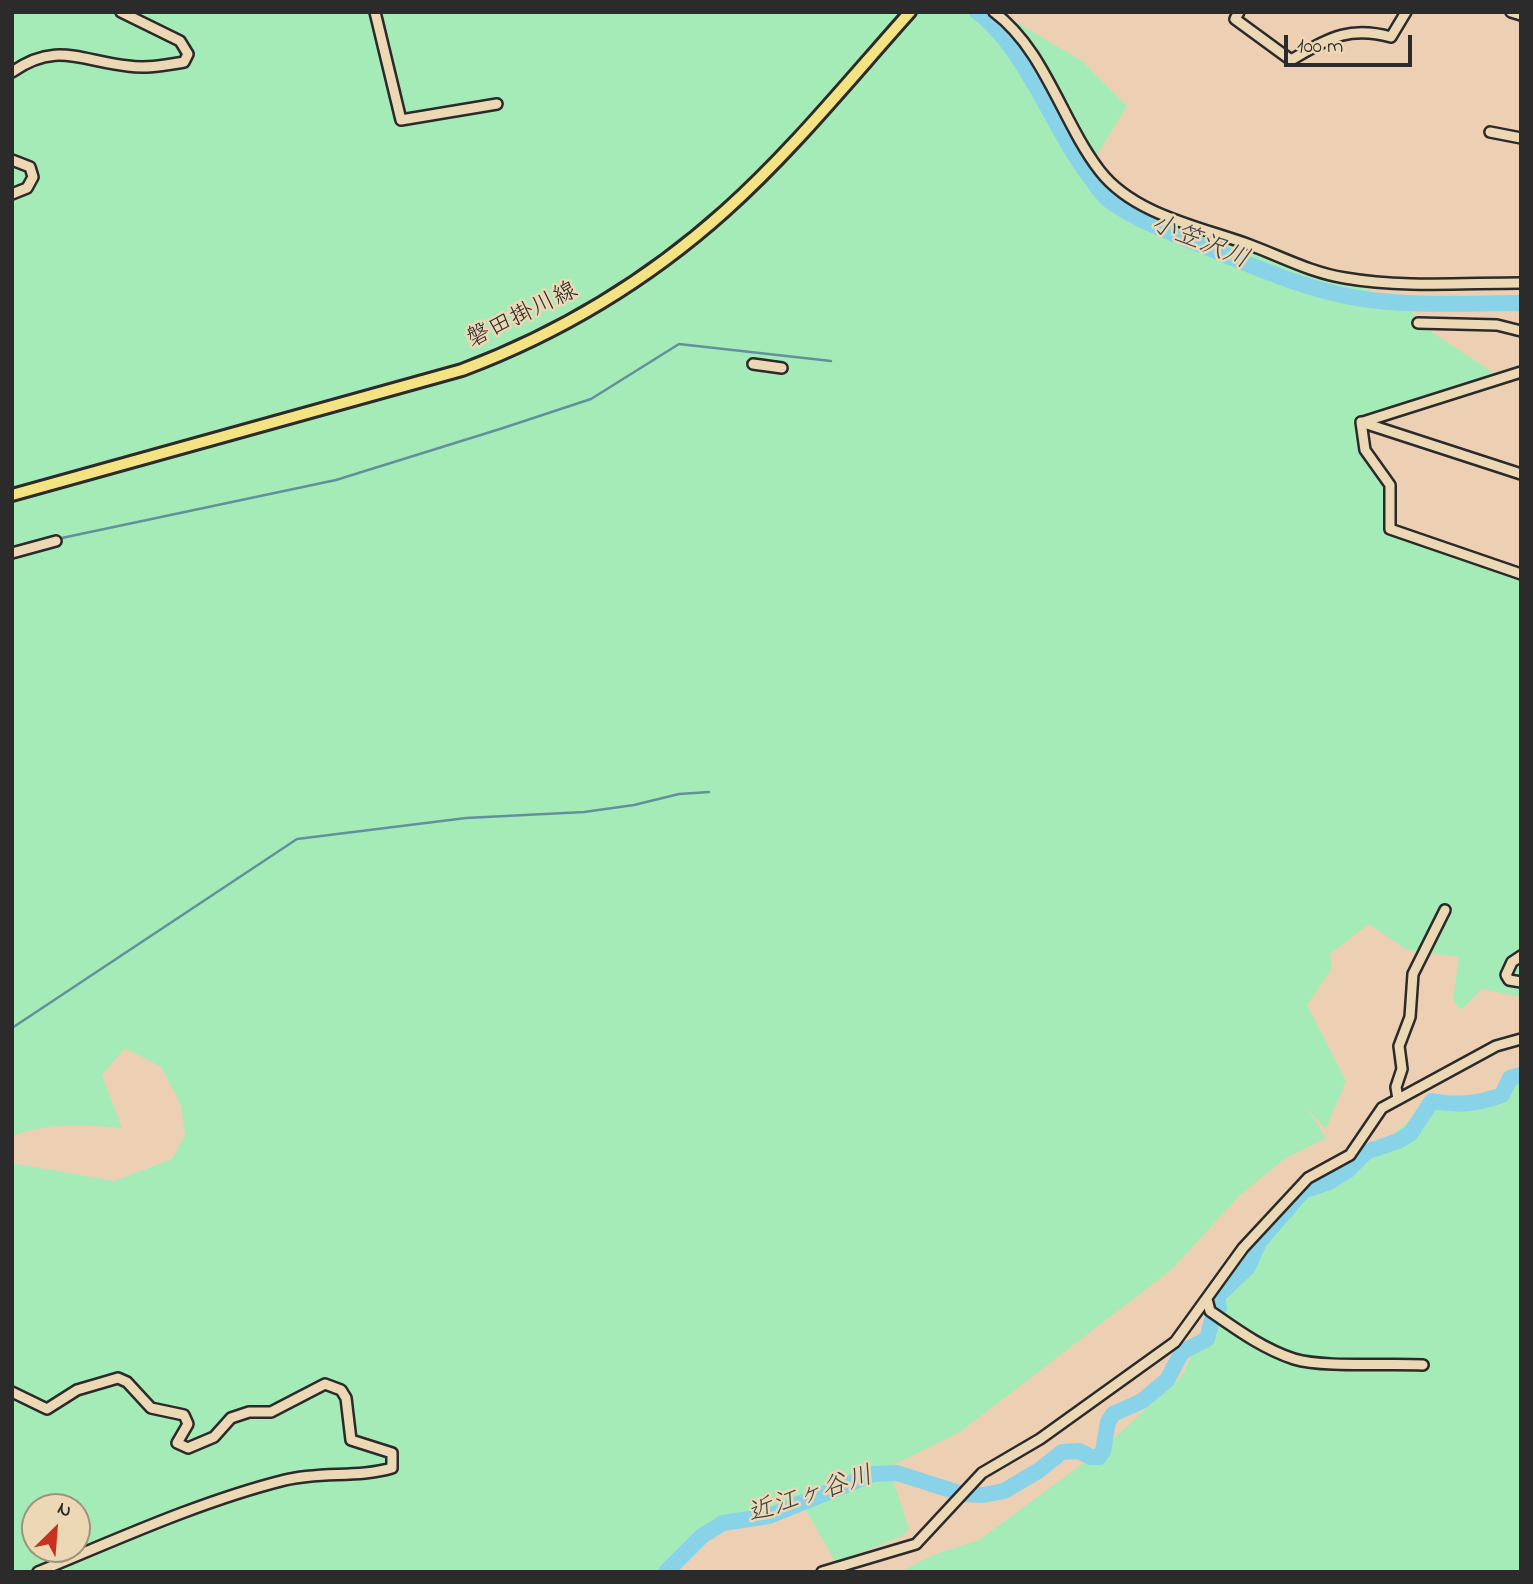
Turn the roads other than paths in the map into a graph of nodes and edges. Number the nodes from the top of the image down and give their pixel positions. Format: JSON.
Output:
{"nodes":[{"id":1,"x":121,"y":12,"type":"edge"},
{"id":2,"x":375,"y":12,"type":"edge"},
{"id":3,"x":994,"y":12,"type":"edge"},
{"id":4,"x":1239,"y":12,"type":"edge"},
{"id":5,"x":1406,"y":12,"type":"edge"},
{"id":6,"x":1511,"y":12,"type":"edge"},
{"id":7,"x":1521,"y":15,"type":"edge"},
{"id":8,"x":907,"y":16,"type":"edge"},
{"id":9,"x":12,"y":72,"type":"edge"},
{"id":10,"x":497,"y":104,"type":"dead end"},
{"id":11,"x":1490,"y":132,"type":"dead end"},
{"id":12,"x":1521,"y":138,"type":"edge"},
{"id":13,"x":12,"y":160,"type":"edge"},
{"id":14,"x":12,"y":194,"type":"edge"},
{"id":15,"x":1521,"y":283,"type":"edge"},
{"id":16,"x":1418,"y":323,"type":"dead end"},
{"id":17,"x":1521,"y":331,"type":"edge"},
{"id":18,"x":753,"y":364,"type":"dead end"},
{"id":19,"x":782,"y":368,"type":"dead end"},
{"id":20,"x":1521,"y":372,"type":"edge"},
{"id":21,"x":1362,"y":422,"type":"junction"},
{"id":22,"x":1521,"y":474,"type":"edge"},
{"id":23,"x":12,"y":495,"type":"edge"},
{"id":24,"x":56,"y":541,"type":"dead end"},
{"id":25,"x":12,"y":553,"type":"edge"},
{"id":26,"x":1521,"y":574,"type":"edge"},
{"id":27,"x":1445,"y":910,"type":"dead end"},
{"id":28,"x":1521,"y":956,"type":"edge"},
{"id":29,"x":1521,"y":982,"type":"edge"},
{"id":30,"x":1521,"y":1039,"type":"edge"},
{"id":31,"x":1398,"y":1098,"type":"junction"},
{"id":32,"x":1206,"y":1299,"type":"junction"},
{"id":33,"x":1423,"y":1365,"type":"dead end"},
{"id":34,"x":12,"y":1392,"type":"edge"},
{"id":35,"x":38,"y":1572,"type":"edge"},
{"id":36,"x":822,"y":1572,"type":"edge"}],
"edges":[{"from":1,"to":9,"type":"street"},
{"from":2,"to":10,"type":"street"},
{"from":3,"to":15,"type":"street"},
{"from":4,"to":5,"type":"street"},
{"from":6,"to":7,"type":"street"},
{"from":8,"to":23,"type":"main road","name":"磐田掛川線"},
{"from":11,"to":12,"type":"street"},
{"from":13,"to":14,"type":"street"},
{"from":16,"to":17,"type":"street"},
{"from":18,"to":19,"type":"street"},
{"from":20,"to":21,"type":"street"},
{"from":21,"to":22,"type":"street"},
{"from":21,"to":26,"type":"street"},
{"from":24,"to":25,"type":"street"},
{"from":27,"to":31,"type":"street"},
{"from":28,"to":29,"type":"street"},
{"from":30,"to":31,"type":"street"},
{"from":31,"to":32,"type":"street"},
{"from":32,"to":33,"type":"street"},
{"from":32,"to":36,"type":"street"},
{"from":34,"to":35,"type":"street"}]}
